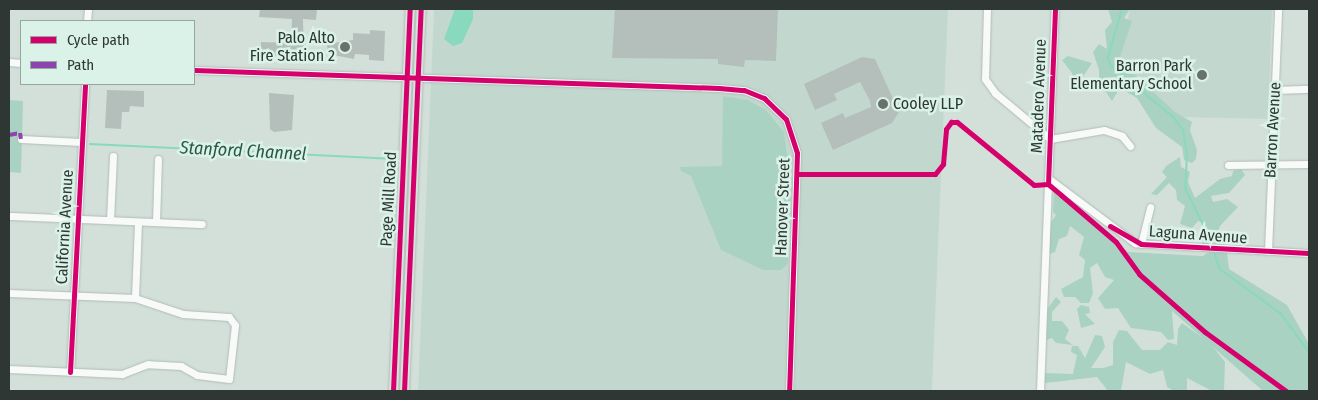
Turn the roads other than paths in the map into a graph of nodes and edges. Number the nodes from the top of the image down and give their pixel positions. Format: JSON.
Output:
{"nodes":[{"id":1,"x":410,"y":9,"type":"edge"},
{"id":2,"x":421,"y":9,"type":"edge"},
{"id":3,"x":987,"y":9,"type":"edge"},
{"id":4,"x":1055,"y":9,"type":"edge"},
{"id":5,"x":1278,"y":9,"type":"edge"},
{"id":6,"x":195,"y":70,"type":"edge"},
{"id":7,"x":406,"y":80,"type":"junction"},
{"id":8,"x":418,"y":80,"type":"junction"},
{"id":9,"x":85,"y":85,"type":"edge"},
{"id":10,"x":1309,"y":89,"type":"edge"},
{"id":11,"x":1275,"y":90,"type":"junction"},
{"id":12,"x":21,"y":139,"type":"dead end"},
{"id":13,"x":1050,"y":139,"type":"junction"},
{"id":14,"x":82,"y":142,"type":"junction"},
{"id":15,"x":1130,"y":146,"type":"dead end"},
{"id":16,"x":113,"y":156,"type":"dead end"},
{"id":17,"x":158,"y":159,"type":"dead end"},
{"id":18,"x":1309,"y":164,"type":"edge"},
{"id":19,"x":1271,"y":165,"type":"junction"},
{"id":20,"x":1228,"y":166,"type":"dead end"},
{"id":21,"x":1048,"y":178,"type":"junction"},
{"id":22,"x":1150,"y":206,"type":"dead end"},
{"id":23,"x":9,"y":216,"type":"edge"},
{"id":24,"x":78,"y":219,"type":"junction"},
{"id":25,"x":110,"y":220,"type":"junction"},
{"id":26,"x":138,"y":222,"type":"junction"},
{"id":27,"x":156,"y":222,"type":"junction"},
{"id":28,"x":202,"y":224,"type":"dead end"},
{"id":29,"x":1141,"y":244,"type":"junction"},
{"id":30,"x":1268,"y":251,"type":"junction"},
{"id":31,"x":1309,"y":253,"type":"edge"},
{"id":32,"x":9,"y":292,"type":"edge"},
{"id":33,"x":74,"y":295,"type":"junction"},
{"id":34,"x":135,"y":298,"type":"junction"},
{"id":35,"x":394,"y":361,"type":"junction"},
{"id":36,"x":9,"y":369,"type":"edge"},
{"id":37,"x":70,"y":372,"type":"junction"},
{"id":38,"x":405,"y":374,"type":"junction"},
{"id":39,"x":393,"y":391,"type":"edge"},
{"id":40,"x":404,"y":391,"type":"edge"},
{"id":41,"x":789,"y":391,"type":"edge"},
{"id":42,"x":1040,"y":391,"type":"edge"}],
"edges":[{"from":1,"to":7,"type":"main road","name":"Page Mill Road"},
{"from":2,"to":8,"type":"main road","name":"Page Mill Road"},
{"from":3,"to":13,"type":"street"},
{"from":4,"to":13,"type":"street","name":"Matadero Avenue"},
{"from":5,"to":11,"type":"street","name":"Barron Avenue"},
{"from":6,"to":7,"type":"street","name":"Hanover Street"},
{"from":7,"to":8,"type":"street","name":"Hanover Street"},
{"from":7,"to":35,"type":"main road","name":"Page Mill Road"},
{"from":8,"to":38,"type":"main road","name":"Page Mill Road"},
{"from":8,"to":41,"type":"street","name":"Hanover Street"},
{"from":9,"to":14,"type":"street","name":"California Avenue"},
{"from":10,"to":11,"type":"street"},
{"from":11,"to":19,"type":"street","name":"Barron Avenue"},
{"from":12,"to":14,"type":"street"},
{"from":13,"to":15,"type":"street"},
{"from":13,"to":21,"type":"street","name":"Matadero Avenue"},
{"from":14,"to":24,"type":"street","name":"California Avenue"},
{"from":16,"to":25,"type":"street"},
{"from":17,"to":27,"type":"street"},
{"from":18,"to":19,"type":"street"},
{"from":19,"to":20,"type":"street"},
{"from":19,"to":30,"type":"street","name":"Barron Avenue"},
{"from":21,"to":29,"type":"street","name":"Laguna Avenue"},
{"from":21,"to":42,"type":"street","name":"Matadero Avenue"},
{"from":22,"to":29,"type":"street"},
{"from":23,"to":24,"type":"street"},
{"from":24,"to":25,"type":"street"},
{"from":24,"to":33,"type":"street","name":"California Avenue"},
{"from":25,"to":26,"type":"street"},
{"from":26,"to":27,"type":"street"},
{"from":26,"to":34,"type":"street"},
{"from":27,"to":28,"type":"street"},
{"from":29,"to":30,"type":"street","name":"Laguna Avenue"},
{"from":30,"to":31,"type":"street","name":"Laguna Avenue"},
{"from":32,"to":33,"type":"street"},
{"from":33,"to":34,"type":"street"},
{"from":33,"to":37,"type":"street","name":"California Avenue"},
{"from":34,"to":37,"type":"street"},
{"from":35,"to":38,"type":"main road"},
{"from":35,"to":39,"type":"main road","name":"Page Mill Road"},
{"from":36,"to":37,"type":"street"},
{"from":38,"to":40,"type":"main road","name":"Page Mill Road"}]}
